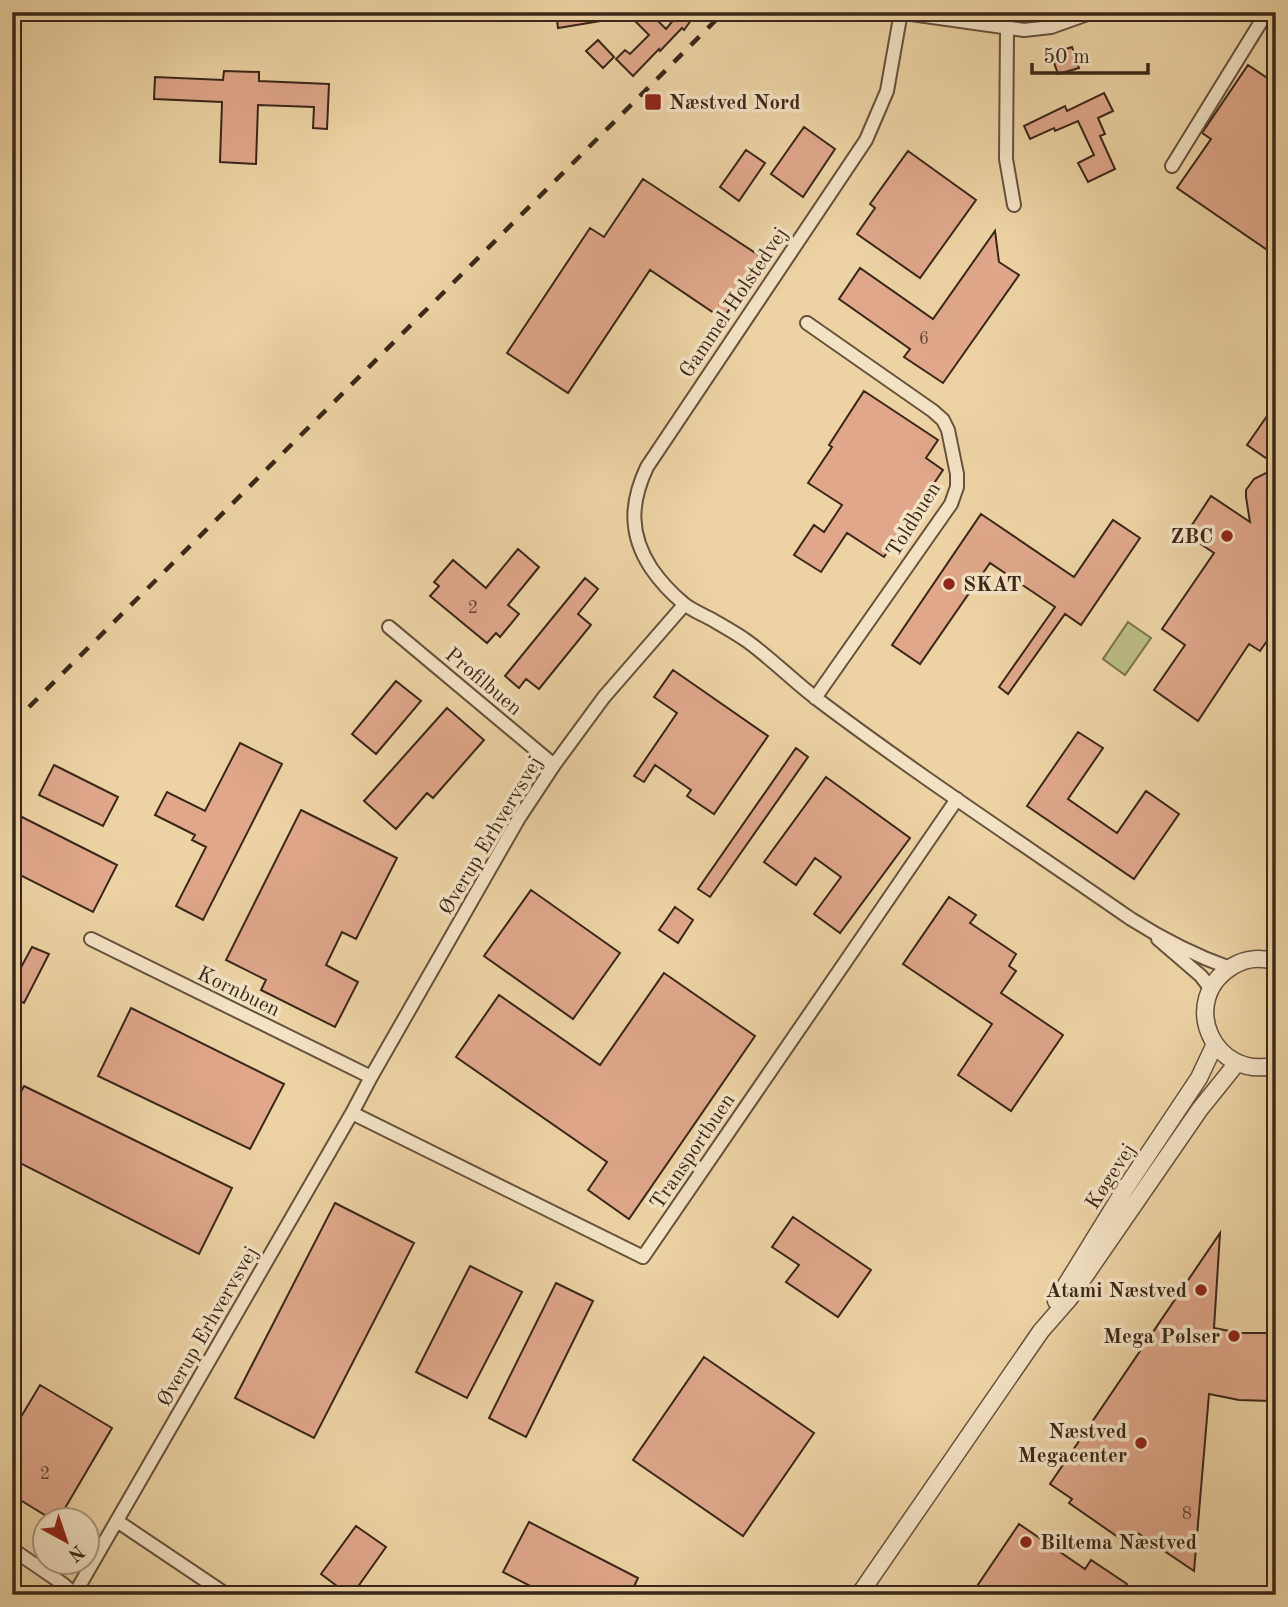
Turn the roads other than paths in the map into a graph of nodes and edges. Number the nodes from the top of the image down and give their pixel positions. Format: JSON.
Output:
{"nodes":[{"id":1,"x":900,"y":12,"type":"edge"},
{"id":2,"x":1093,"y":12,"type":"edge"},
{"id":3,"x":1267,"y":12,"type":"edge"},
{"id":4,"x":1007,"y":27,"type":"junction"},
{"id":5,"x":1172,"y":166,"type":"dead end"},
{"id":6,"x":1014,"y":205,"type":"dead end"},
{"id":7,"x":807,"y":323,"type":"dead end"},
{"id":8,"x":684,"y":604,"type":"junction"},
{"id":9,"x":388,"y":627,"type":"dead end"},
{"id":10,"x":815,"y":698,"type":"junction"},
{"id":11,"x":554,"y":765,"type":"junction"},
{"id":12,"x":957,"y":799,"type":"junction"},
{"id":13,"x":1148,"y":929,"type":"junction"},
{"id":14,"x":91,"y":939,"type":"dead end"},
{"id":15,"x":1273,"y":957,"type":"edge"},
{"id":16,"x":1230,"y":968,"type":"junction"},
{"id":17,"x":1211,"y":989,"type":"junction"},
{"id":18,"x":1215,"y":1044,"type":"junction"},
{"id":19,"x":1237,"y":1063,"type":"junction"},
{"id":20,"x":1276,"y":1065,"type":"edge"},
{"id":21,"x":371,"y":1077,"type":"junction"},
{"id":22,"x":352,"y":1113,"type":"junction"},
{"id":23,"x":1041,"y":1331,"type":"junction"},
{"id":24,"x":117,"y":1521,"type":"junction"},
{"id":25,"x":12,"y":1549,"type":"edge"},
{"id":26,"x":74,"y":1594,"type":"edge"},
{"id":27,"x":227,"y":1595,"type":"edge"},
{"id":28,"x":859,"y":1595,"type":"edge"}],
"edges":[{"from":1,"to":4,"type":"street","name":"Gammel Holstedvej"},
{"from":1,"to":8,"type":"street","name":"Gammel Holstedvej"},
{"from":2,"to":4,"type":"street","name":"Gammel Holstedvej"},
{"from":3,"to":5,"type":"street"},
{"from":4,"to":6,"type":"street"},
{"from":7,"to":10,"type":"street","name":"Toldbuen"},
{"from":8,"to":10,"type":"street"},
{"from":8,"to":11,"type":"street","name":"Øverup Erhvervsvej"},
{"from":9,"to":11,"type":"street","name":"Profilbuen"},
{"from":10,"to":12,"type":"street"},
{"from":11,"to":21,"type":"street","name":"Øverup Erhvervsvej"},
{"from":12,"to":13,"type":"street"},
{"from":12,"to":22,"type":"street","name":"Transportbuen"},
{"from":13,"to":16,"type":"street"},
{"from":13,"to":17,"type":"street"},
{"from":14,"to":21,"type":"street","name":"Kornbuen"},
{"from":15,"to":16,"type":"street"},
{"from":16,"to":17,"type":"street"},
{"from":17,"to":18,"type":"street"},
{"from":18,"to":19,"type":"street"},
{"from":18,"to":23,"type":"street","name":"Køgevej"},
{"from":19,"to":20,"type":"street"},
{"from":19,"to":23,"type":"street","name":"Køgevej"},
{"from":21,"to":22,"type":"street","name":"Øverup Erhvervsvej"},
{"from":22,"to":24,"type":"street","name":"Øverup Erhvervsvej"},
{"from":23,"to":28,"type":"street","name":"Køgevej"},
{"from":24,"to":26,"type":"street","name":"Øverup Erhvervsvej"},
{"from":24,"to":27,"type":"street"},
{"from":25,"to":26,"type":"street"}]}
